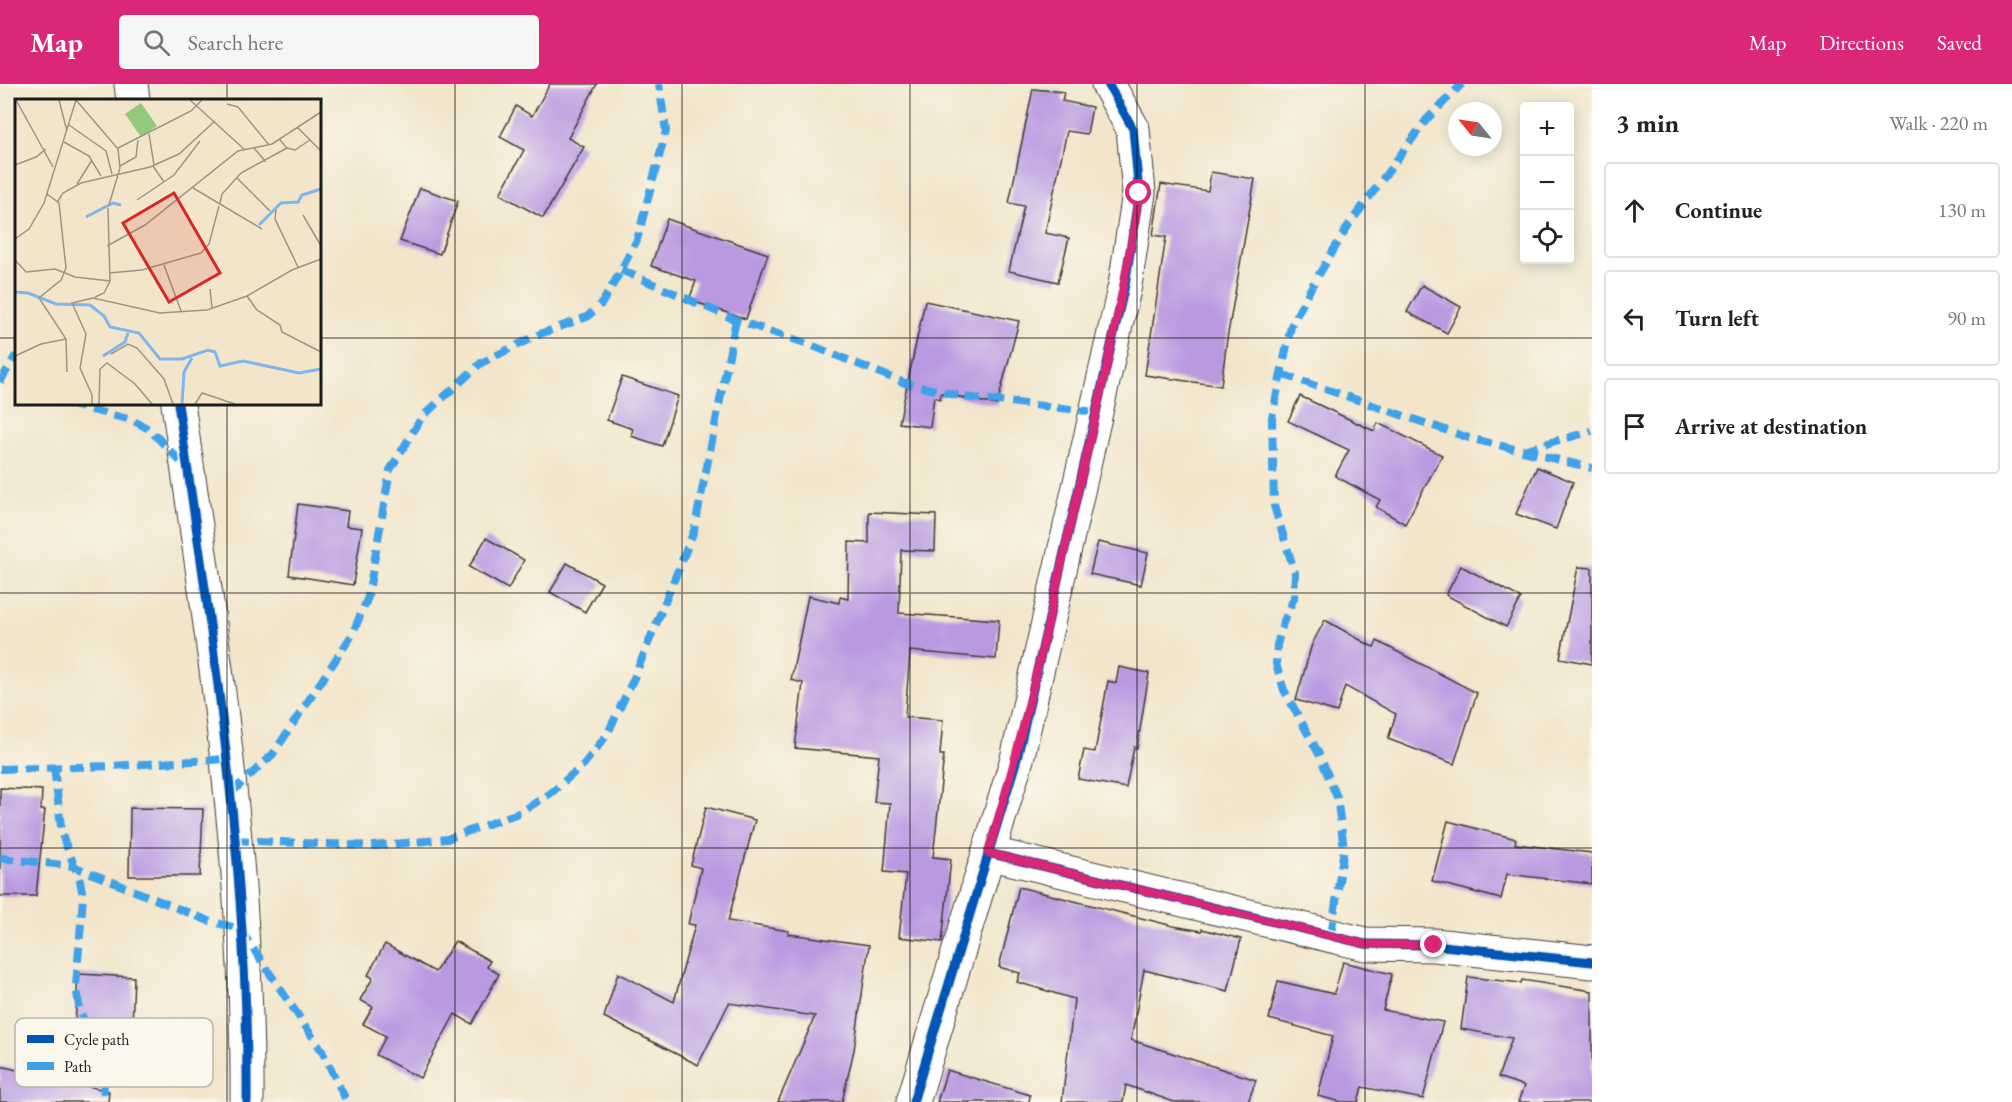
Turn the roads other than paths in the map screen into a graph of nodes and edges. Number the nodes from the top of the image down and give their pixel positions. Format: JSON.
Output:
{"nodes":[{"id":1,"x":131,"y":84,"type":"edge"},
{"id":2,"x":1108,"y":84,"type":"edge"},
{"id":3,"x":133,"y":99,"type":"edge"},
{"id":4,"x":178,"y":405,"type":"edge"},
{"id":5,"x":988,"y":853,"type":"junction"},
{"id":6,"x":1592,"y":962,"type":"edge"},
{"id":7,"x":247,"y":1102,"type":"edge"},
{"id":8,"x":913,"y":1102,"type":"edge"}],
"edges":[{"from":1,"to":3,"type":"street"},
{"from":2,"to":5,"type":"street"},
{"from":4,"to":7,"type":"street"},
{"from":5,"to":6,"type":"street"},
{"from":5,"to":8,"type":"street"}]}
